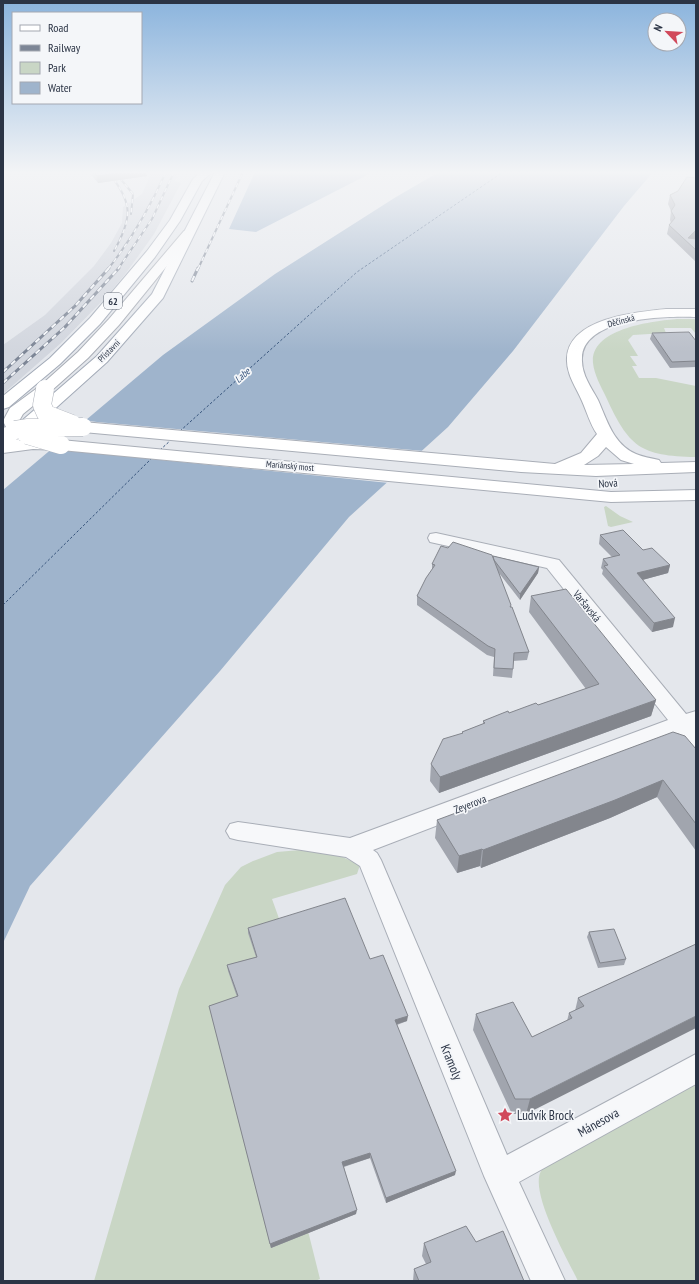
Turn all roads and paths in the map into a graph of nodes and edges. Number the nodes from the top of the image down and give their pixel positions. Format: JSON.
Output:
{"nodes":[{"id":1,"x":167,"y":232,"type":"edge"},
{"id":2,"x":170,"y":232,"type":"edge"},
{"id":3,"x":188,"y":233,"type":"joint"},
{"id":4,"x":138,"y":293,"type":"junction"},
{"id":5,"x":696,"y":314,"type":"edge"},
{"id":6,"x":45,"y":389,"type":"junction"},
{"id":7,"x":3,"y":404,"type":"edge"},
{"id":8,"x":82,"y":428,"type":"junction"},
{"id":9,"x":9,"y":431,"type":"edge"},
{"id":10,"x":604,"y":436,"type":"junction"},
{"id":11,"x":61,"y":445,"type":"junction"},
{"id":12,"x":3,"y":447,"type":"edge"},
{"id":13,"x":521,"y":467,"type":"joint"},
{"id":14,"x":696,"y":467,"type":"edge"},
{"id":15,"x":553,"y":468,"type":"junction"},
{"id":16,"x":667,"y":469,"type":"junction"},
{"id":17,"x":696,"y":473,"type":"edge"},
{"id":18,"x":520,"y":488,"type":"junction"},
{"id":19,"x":696,"y":495,"type":"edge"},
{"id":20,"x":436,"y":538,"type":"dead end"},
{"id":21,"x":689,"y":721,"type":"edge"},
{"id":22,"x":696,"y":741,"type":"edge"},
{"id":23,"x":238,"y":831,"type":"dead end"},
{"id":24,"x":351,"y":848,"type":"junction"},
{"id":25,"x":696,"y":1068,"type":"edge"},
{"id":26,"x":500,"y":1176,"type":"junction"},
{"id":27,"x":548,"y":1281,"type":"edge"}],
"edges":[{"from":1,"to":7,"type":"street","name":"Přístavní","number":"62"},
{"from":2,"to":4,"type":"street","name":"Přístavní"},
{"from":3,"to":4,"type":"street","name":"Přístavní"},
{"from":3,"to":12,"type":"street","name":"Přístavní"},
{"from":4,"to":6,"type":"street","name":"Přístavní"},
{"from":5,"to":10,"type":"street","name":"Děčínská"},
{"from":6,"to":8,"type":"street","name":"Mariánský most","bridge":true},
{"from":6,"to":9,"type":"street"},
{"from":8,"to":9,"type":"street","name":"Mariánský most","bridge":true},
{"from":8,"to":13,"type":"street","name":"Mariánský most"},
{"from":9,"to":11,"type":"street","name":"Mariánský most","bridge":true},
{"from":10,"to":15,"type":"street"},
{"from":10,"to":16,"type":"street","name":"Děčínská"},
{"from":11,"to":12,"type":"street","name":"Mariánský most","bridge":true},
{"from":11,"to":18,"type":"street","name":"Mariánský most"},
{"from":13,"to":15,"type":"street","name":"Nová"},
{"from":14,"to":16,"type":"street","name":"Nová"},
{"from":15,"to":16,"type":"street","name":"Nová"},
{"from":17,"to":18,"type":"street","name":"Nová"},
{"from":18,"to":19,"type":"street"},
{"from":20,"to":21,"type":"street","name":"Varšavská"},
{"from":21,"to":22,"type":"street","name":"Varšavská"},
{"from":21,"to":24,"type":"street","name":"Zeyerova"},
{"from":23,"to":24,"type":"street","name":"Zeyerova"},
{"from":24,"to":26,"type":"street","name":"Kramoly"},
{"from":25,"to":26,"type":"street","name":"Mánesova"},
{"from":26,"to":27,"type":"street","name":"Kramoly"}]}
